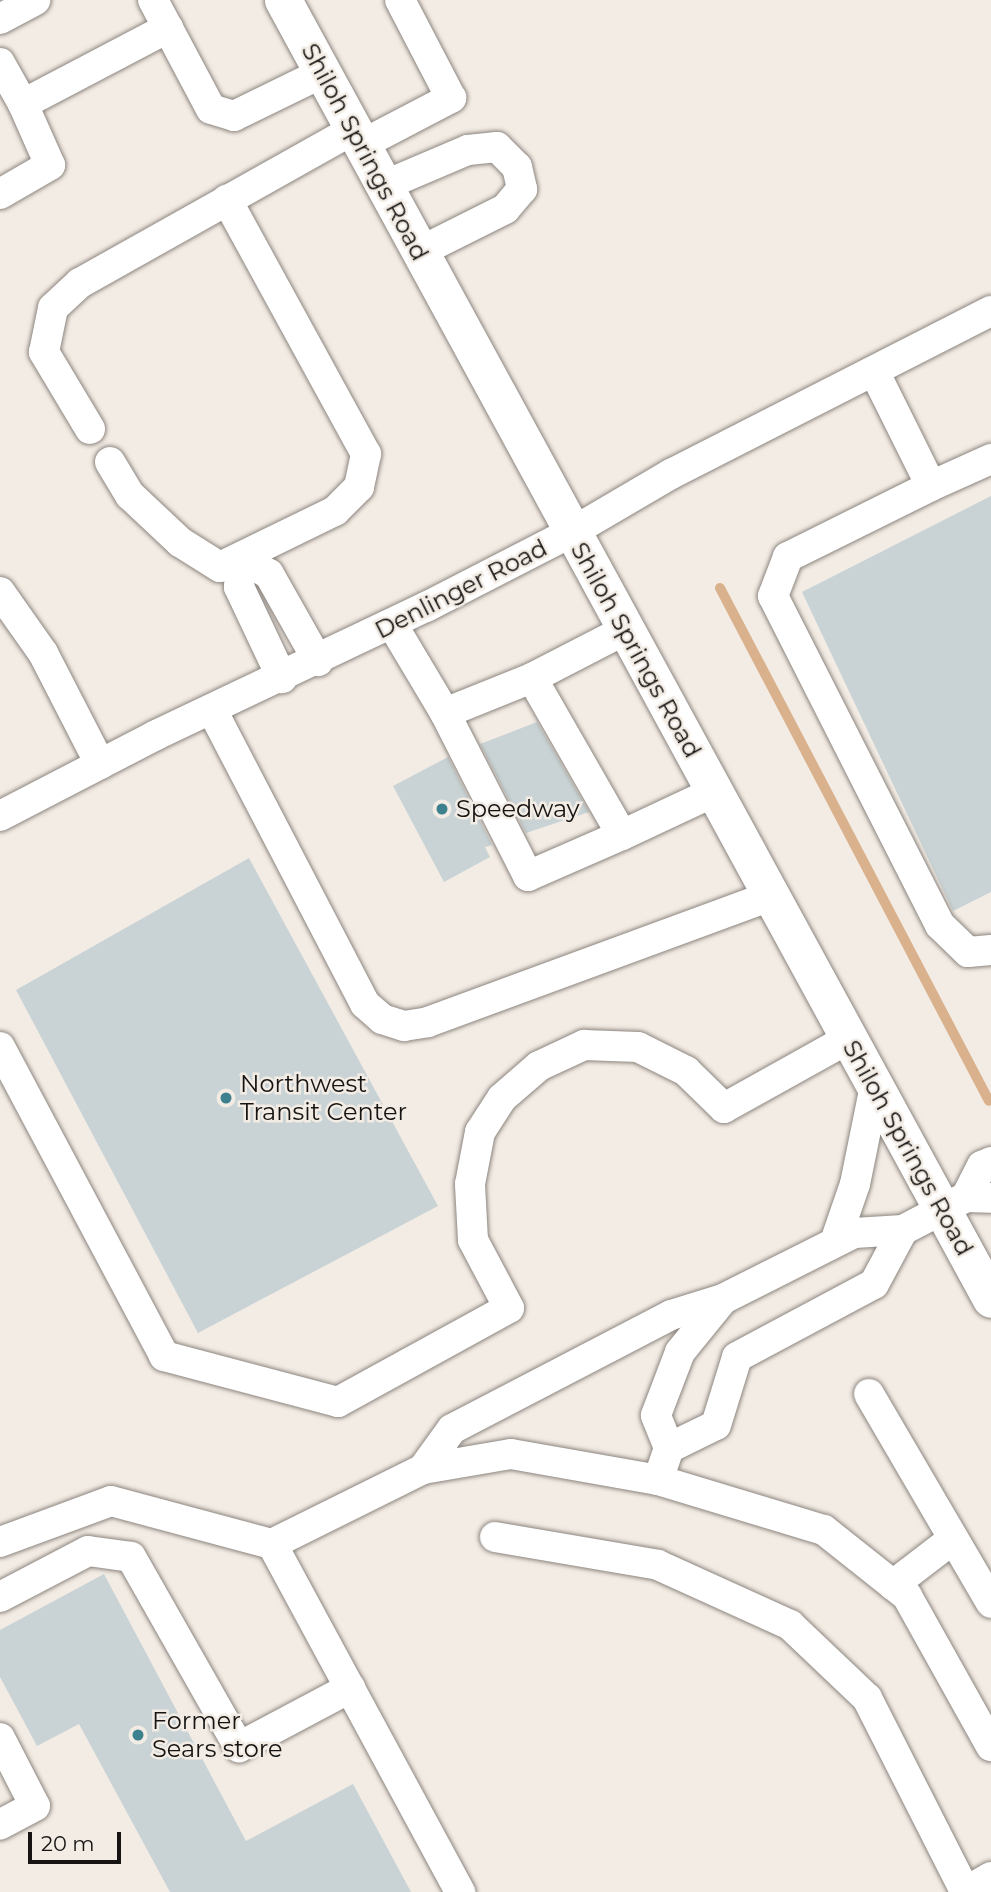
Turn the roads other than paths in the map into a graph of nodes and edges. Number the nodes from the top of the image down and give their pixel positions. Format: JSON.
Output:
{"nodes":[{"id":1,"x":35,"y":0,"type":"edge"},
{"id":2,"x":153,"y":0,"type":"edge"},
{"id":3,"x":283,"y":0,"type":"edge"},
{"id":4,"x":400,"y":0,"type":"edge"},
{"id":5,"x":0,"y":19,"type":"edge"},
{"id":6,"x":168,"y":28,"type":"junction"},
{"id":7,"x":0,"y":63,"type":"edge"},
{"id":8,"x":322,"y":73,"type":"junction"},
{"id":9,"x":23,"y":104,"type":"junction"},
{"id":10,"x":357,"y":137,"type":"junction"},
{"id":11,"x":383,"y":186,"type":"junction"},
{"id":12,"x":0,"y":194,"type":"edge"},
{"id":13,"x":228,"y":200,"type":"junction"},
{"id":14,"x":419,"y":252,"type":"junction"},
{"id":15,"x":991,"y":311,"type":"edge"},
{"id":16,"x":874,"y":371,"type":"junction"},
{"id":17,"x":90,"y":429,"type":"dead end"},
{"id":18,"x":991,"y":459,"type":"edge"},
{"id":19,"x":110,"y":462,"type":"dead end"},
{"id":20,"x":931,"y":486,"type":"junction"},
{"id":21,"x":572,"y":532,"type":"junction"},
{"id":22,"x":241,"y":558,"type":"junction"},
{"id":23,"x":0,"y":593,"type":"edge"},
{"id":24,"x":391,"y":624,"type":"junction"},
{"id":25,"x":625,"y":630,"type":"junction"},
{"id":26,"x":318,"y":661,"type":"junction"},
{"id":27,"x":282,"y":678,"type":"junction"},
{"id":28,"x":532,"y":678,"type":"junction"},
{"id":29,"x":212,"y":710,"type":"junction"},
{"id":30,"x":445,"y":713,"type":"junction"},
{"id":31,"x":100,"y":764,"type":"junction"},
{"id":32,"x":714,"y":792,"type":"junction"},
{"id":33,"x":0,"y":816,"type":"edge"},
{"id":34,"x":622,"y":835,"type":"junction"},
{"id":35,"x":770,"y":896,"type":"junction"},
{"id":36,"x":991,"y":950,"type":"edge"},
{"id":37,"x":848,"y":1039,"type":"junction"},
{"id":38,"x":0,"y":1047,"type":"edge"},
{"id":39,"x":875,"y":1086,"type":"junction"},
{"id":40,"x":991,"y":1162,"type":"edge"},
{"id":41,"x":966,"y":1201,"type":"edge"},
{"id":42,"x":904,"y":1230,"type":"junction"},
{"id":43,"x":835,"y":1242,"type":"junction"},
{"id":44,"x":723,"y":1299,"type":"junction"},
{"id":45,"x":991,"y":1299,"type":"edge"},
{"id":46,"x":869,"y":1394,"type":"dead end"},
{"id":47,"x":669,"y":1448,"type":"junction"},
{"id":48,"x":423,"y":1469,"type":"junction"},
{"id":49,"x":658,"y":1480,"type":"junction"},
{"id":50,"x":495,"y":1537,"type":"dead end"},
{"id":51,"x":953,"y":1539,"type":"junction"},
{"id":52,"x":0,"y":1542,"type":"edge"},
{"id":53,"x":272,"y":1544,"type":"junction"},
{"id":54,"x":893,"y":1585,"type":"junction"},
{"id":55,"x":0,"y":1597,"type":"edge"},
{"id":56,"x":991,"y":1602,"type":"edge"},
{"id":57,"x":350,"y":1688,"type":"junction"},
{"id":58,"x":0,"y":1738,"type":"edge"},
{"id":59,"x":991,"y":1746,"type":"edge"},
{"id":60,"x":0,"y":1825,"type":"edge"},
{"id":61,"x":991,"y":1877,"type":"edge"},
{"id":62,"x":965,"y":1891,"type":"edge"},
{"id":63,"x":460,"y":1892,"type":"edge"}],
"edges":[{"from":1,"to":5,"type":"street"},
{"from":2,"to":6,"type":"street"},
{"from":3,"to":8,"type":"main road","name":"Shiloh Springs Road"},
{"from":4,"to":10,"type":"street"},
{"from":6,"to":8,"type":"street"},
{"from":6,"to":9,"type":"street"},
{"from":7,"to":9,"type":"street"},
{"from":8,"to":10,"type":"main road","name":"Shiloh Springs Road"},
{"from":9,"to":12,"type":"street"},
{"from":10,"to":11,"type":"main road","name":"Shiloh Springs Road"},
{"from":10,"to":13,"type":"street"},
{"from":11,"to":14,"type":"main road","name":"Shiloh Springs Road"},
{"from":11,"to":14,"type":"street"},
{"from":13,"to":17,"type":"street"},
{"from":13,"to":22,"type":"street"},
{"from":14,"to":21,"type":"main road","name":"Shiloh Springs Road"},
{"from":15,"to":16,"type":"street","name":"Denlinger Road"},
{"from":16,"to":20,"type":"street"},
{"from":16,"to":21,"type":"street","name":"Denlinger Road"},
{"from":18,"to":20,"type":"street"},
{"from":19,"to":22,"type":"street"},
{"from":20,"to":36,"type":"street"},
{"from":21,"to":24,"type":"street","name":"Denlinger Road"},
{"from":21,"to":25,"type":"main road","name":"Shiloh Springs Road"},
{"from":22,"to":26,"type":"street"},
{"from":22,"to":27,"type":"street"},
{"from":23,"to":31,"type":"street"},
{"from":24,"to":26,"type":"street","name":"Denlinger Road"},
{"from":24,"to":30,"type":"street"},
{"from":25,"to":28,"type":"street"},
{"from":25,"to":32,"type":"main road","name":"Shiloh Springs Road"},
{"from":26,"to":27,"type":"street","name":"Denlinger Road"},
{"from":27,"to":29,"type":"street","name":"Denlinger Road"},
{"from":28,"to":30,"type":"street"},
{"from":28,"to":34,"type":"street"},
{"from":29,"to":31,"type":"street","name":"Denlinger Road"},
{"from":29,"to":35,"type":"street"},
{"from":30,"to":34,"type":"street"},
{"from":31,"to":33,"type":"street","name":"Denlinger Road"},
{"from":32,"to":34,"type":"street"},
{"from":32,"to":35,"type":"main road","name":"Shiloh Springs Road"},
{"from":35,"to":37,"type":"main road","name":"Shiloh Springs Road"},
{"from":37,"to":38,"type":"street"},
{"from":37,"to":39,"type":"main road","name":"Shiloh Springs Road"},
{"from":39,"to":41,"type":"main road","name":"Shiloh Springs Road"},
{"from":39,"to":43,"type":"street"},
{"from":40,"to":41,"type":"street"},
{"from":41,"to":42,"type":"street"},
{"from":41,"to":45,"type":"main road","name":"Shiloh Springs Road"},
{"from":42,"to":43,"type":"street"},
{"from":42,"to":47,"type":"street"},
{"from":43,"to":44,"type":"street"},
{"from":44,"to":47,"type":"street"},
{"from":44,"to":48,"type":"street"},
{"from":46,"to":51,"type":"street"},
{"from":47,"to":49,"type":"street"},
{"from":48,"to":49,"type":"street"},
{"from":48,"to":53,"type":"street"},
{"from":49,"to":54,"type":"street"},
{"from":50,"to":62,"type":"street"},
{"from":51,"to":54,"type":"street"},
{"from":51,"to":56,"type":"street"},
{"from":52,"to":53,"type":"street"},
{"from":53,"to":57,"type":"street"},
{"from":54,"to":59,"type":"street"},
{"from":55,"to":57,"type":"street"},
{"from":57,"to":63,"type":"street"},
{"from":58,"to":60,"type":"street"},
{"from":61,"to":62,"type":"street"}]}
